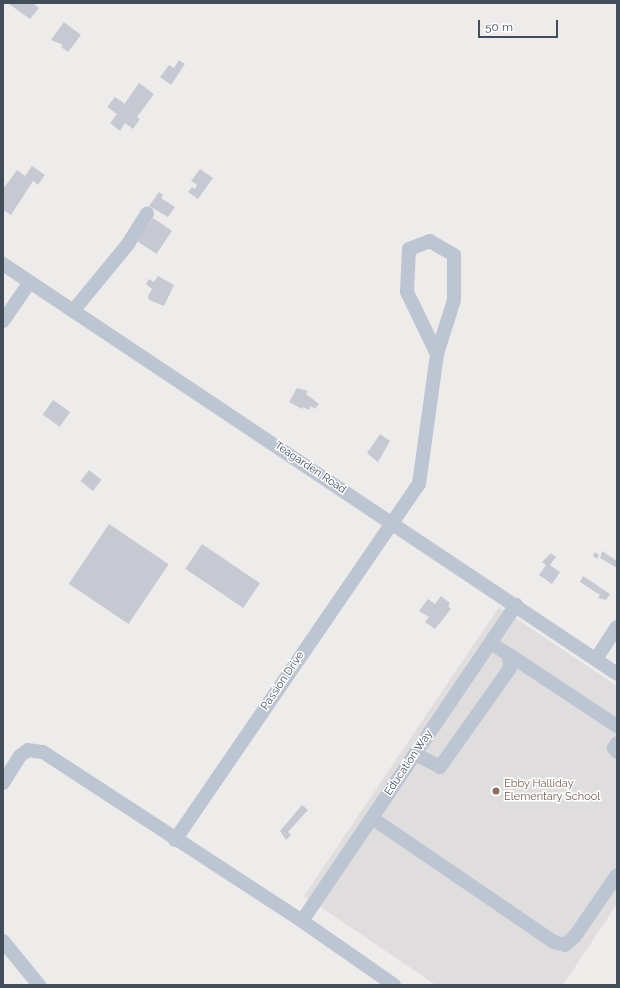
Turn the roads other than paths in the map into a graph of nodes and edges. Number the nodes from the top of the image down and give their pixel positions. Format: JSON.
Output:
{"nodes":[{"id":1,"x":147,"y":213,"type":"dead end"},
{"id":2,"x":3,"y":264,"type":"edge"},
{"id":3,"x":30,"y":282,"type":"junction"},
{"id":4,"x":73,"y":311,"type":"junction"},
{"id":5,"x":3,"y":321,"type":"edge"},
{"id":6,"x":437,"y":354,"type":"junction"},
{"id":7,"x":391,"y":522,"type":"junction"},
{"id":8,"x":516,"y":605,"type":"junction"},
{"id":9,"x":617,"y":627,"type":"edge"},
{"id":10,"x":491,"y":643,"type":"junction"},
{"id":11,"x":509,"y":655,"type":"junction"},
{"id":12,"x":596,"y":659,"type":"junction"},
{"id":13,"x":617,"y":674,"type":"edge"},
{"id":14,"x":616,"y":725,"type":"edge"},
{"id":15,"x":617,"y":744,"type":"edge"},
{"id":16,"x":617,"y":752,"type":"edge"},
{"id":17,"x":415,"y":754,"type":"junction"},
{"id":18,"x":3,"y":783,"type":"edge"},
{"id":19,"x":372,"y":818,"type":"junction"},
{"id":20,"x":175,"y":840,"type":"junction"},
{"id":21,"x":617,"y":875,"type":"edge"},
{"id":22,"x":302,"y":921,"type":"junction"},
{"id":23,"x":3,"y":941,"type":"edge"},
{"id":24,"x":39,"y":985,"type":"edge"},
{"id":25,"x":394,"y":985,"type":"edge"}],
"edges":[{"from":1,"to":4,"type":"street"},
{"from":2,"to":3,"type":"street","name":"Teagarden Road"},
{"from":3,"to":4,"type":"street","name":"Teagarden Road"},
{"from":3,"to":5,"type":"street"},
{"from":4,"to":7,"type":"street","name":"Teagarden Road"},
{"from":6,"to":6,"type":"street","name":"Passion Drive"},
{"from":6,"to":7,"type":"street","name":"Passion Drive"},
{"from":7,"to":8,"type":"street","name":"Teagarden Road"},
{"from":7,"to":20,"type":"street","name":"Passion Drive"},
{"from":8,"to":10,"type":"street","name":"Education Way"},
{"from":8,"to":12,"type":"street","name":"Teagarden Road"},
{"from":9,"to":12,"type":"street"},
{"from":10,"to":11,"type":"street"},
{"from":10,"to":17,"type":"street","name":"Education Way"},
{"from":11,"to":14,"type":"street"},
{"from":11,"to":17,"type":"street"},
{"from":12,"to":13,"type":"street","name":"Teagarden Road"},
{"from":15,"to":16,"type":"street"},
{"from":17,"to":19,"type":"street","name":"Education Way"},
{"from":18,"to":20,"type":"street"},
{"from":19,"to":21,"type":"street"},
{"from":19,"to":22,"type":"street","name":"Education Way"},
{"from":20,"to":22,"type":"street"},
{"from":22,"to":25,"type":"street"},
{"from":23,"to":24,"type":"street"}]}
